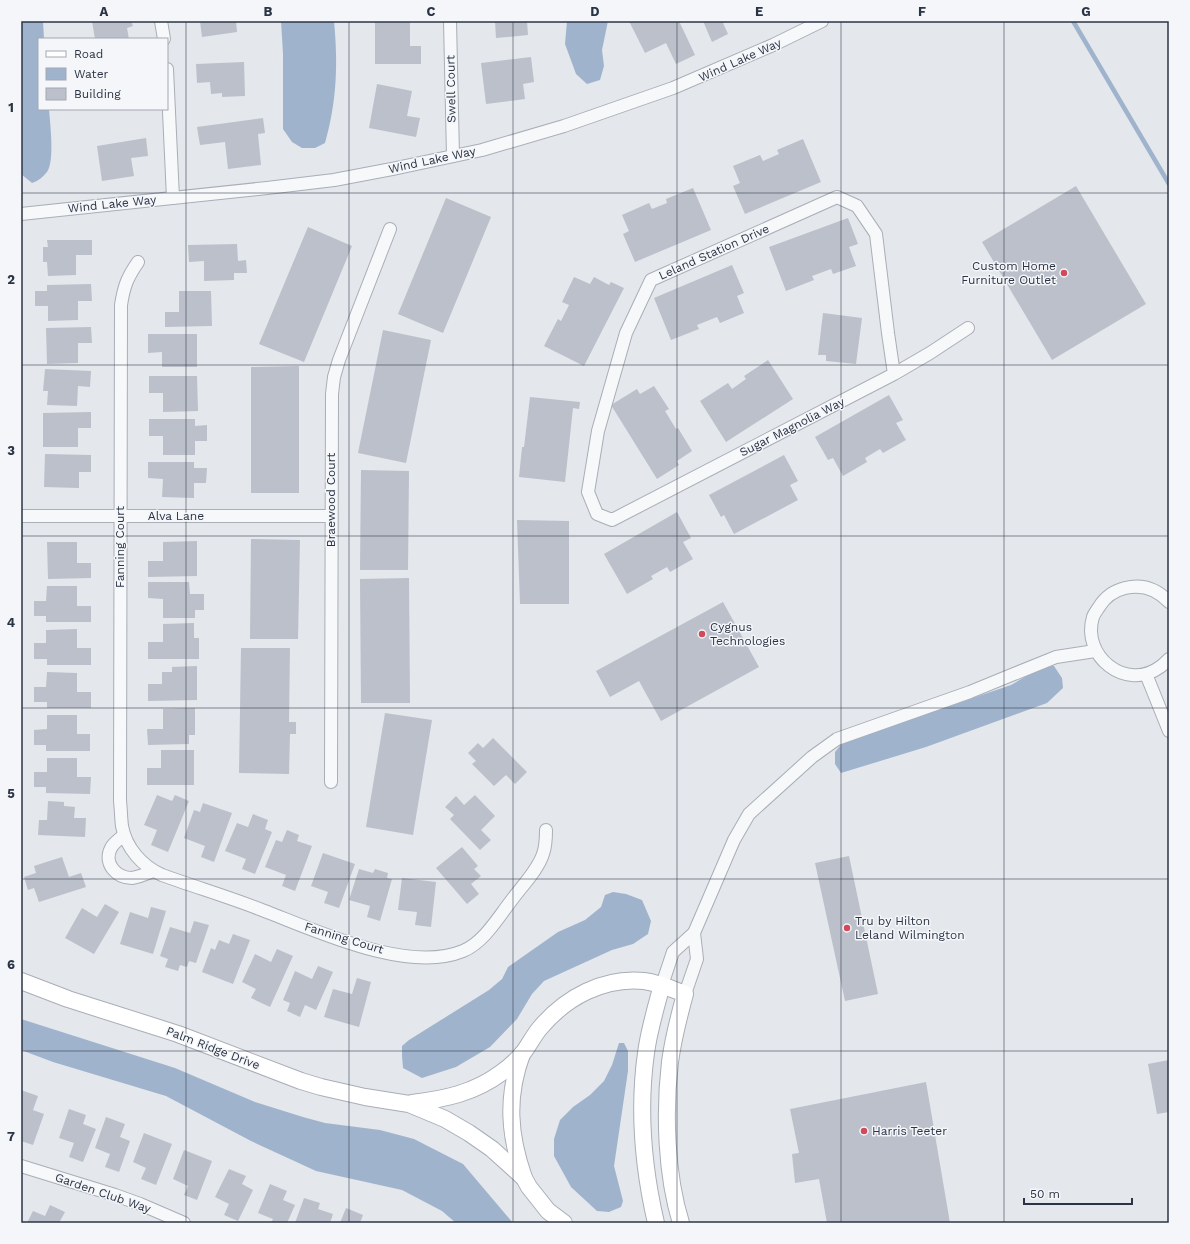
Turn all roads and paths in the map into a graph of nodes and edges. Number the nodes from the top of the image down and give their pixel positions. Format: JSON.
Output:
{"nodes":[{"id":1,"x":161,"y":21,"type":"edge"},
{"id":2,"x":450,"y":21,"type":"edge"},
{"id":3,"x":822,"y":21,"type":"edge"},
{"id":4,"x":164,"y":38,"type":"edge"},
{"id":5,"x":168,"y":90,"type":"edge"},
{"id":6,"x":452,"y":156,"type":"junction"},
{"id":7,"x":173,"y":198,"type":"junction"},
{"id":8,"x":21,"y":214,"type":"edge"},
{"id":9,"x":390,"y":229,"type":"dead end"},
{"id":10,"x":138,"y":262,"type":"dead end"},
{"id":11,"x":968,"y":328,"type":"dead end"},
{"id":12,"x":894,"y":374,"type":"junction"},
{"id":13,"x":21,"y":516,"type":"edge"},
{"id":14,"x":120,"y":516,"type":"junction"},
{"id":15,"x":331,"y":516,"type":"junction"},
{"id":16,"x":612,"y":520,"type":"joint"},
{"id":17,"x":1169,"y":602,"type":"edge"},
{"id":18,"x":1095,"y":651,"type":"junction"},
{"id":19,"x":1169,"y":659,"type":"edge"},
{"id":20,"x":1146,"y":674,"type":"junction"},
{"id":21,"x":1169,"y":731,"type":"edge"},
{"id":22,"x":331,"y":782,"type":"dead end"},
{"id":23,"x":546,"y":830,"type":"dead end"},
{"id":24,"x":124,"y":835,"type":"junction"},
{"id":25,"x":153,"y":871,"type":"junction"},
{"id":26,"x":694,"y":933,"type":"junction"},
{"id":27,"x":21,"y":981,"type":"edge"},
{"id":28,"x":662,"y":985,"type":"junction"},
{"id":29,"x":685,"y":994,"type":"junction"},
{"id":30,"x":523,"y":1053,"type":"junction"},
{"id":31,"x":409,"y":1104,"type":"junction"},
{"id":32,"x":21,"y":1166,"type":"edge"},
{"id":33,"x":524,"y":1178,"type":"junction"},
{"id":34,"x":184,"y":1223,"type":"edge"},
{"id":35,"x":564,"y":1223,"type":"edge"},
{"id":36,"x":656,"y":1223,"type":"edge"},
{"id":37,"x":681,"y":1223,"type":"edge"}],
"edges":[{"from":1,"to":4,"type":"street"},
{"from":2,"to":6,"type":"street","name":"Swell Court"},
{"from":3,"to":6,"type":"street","name":"Wind Lake Way"},
{"from":5,"to":7,"type":"street"},
{"from":6,"to":7,"type":"street","name":"Wind Lake Way"},
{"from":7,"to":8,"type":"street","name":"Wind Lake Way"},
{"from":9,"to":15,"type":"street","name":"Braewood Court"},
{"from":10,"to":14,"type":"street","name":"Fanning Court"},
{"from":11,"to":12,"type":"street","name":"Sugar Magnolia Way"},
{"from":12,"to":16,"type":"street","name":"Sugar Magnolia Way"},
{"from":12,"to":16,"type":"street","name":"Leland Station Drive"},
{"from":13,"to":14,"type":"street","name":"Alva Lane"},
{"from":14,"to":15,"type":"street","name":"Alva Lane"},
{"from":14,"to":24,"type":"street","name":"Fanning Court"},
{"from":15,"to":22,"type":"street","name":"Braewood Court"},
{"from":17,"to":18,"type":"street"},
{"from":18,"to":20,"type":"street"},
{"from":18,"to":26,"type":"street"},
{"from":19,"to":20,"type":"street"},
{"from":20,"to":21,"type":"street"},
{"from":23,"to":25,"type":"street","name":"Fanning Court"},
{"from":24,"to":25,"type":"street","name":"Fanning Court"},
{"from":24,"to":25,"type":"street"},
{"from":26,"to":28,"type":"street"},
{"from":26,"to":29,"type":"street"},
{"from":27,"to":31,"type":"street","name":"Palm Ridge Drive"},
{"from":28,"to":29,"type":"street","name":"Palm Ridge Drive"},
{"from":28,"to":30,"type":"street","name":"Palm Ridge Drive"},
{"from":28,"to":36,"type":"street"},
{"from":29,"to":37,"type":"street"},
{"from":30,"to":31,"type":"street","name":"Palm Ridge Drive"},
{"from":30,"to":33,"type":"street"},
{"from":31,"to":33,"type":"street","name":"Palm Ridge Drive"},
{"from":32,"to":34,"type":"street","name":"Garden Club Way"},
{"from":33,"to":35,"type":"street","name":"Palm Ridge Drive"}]}
